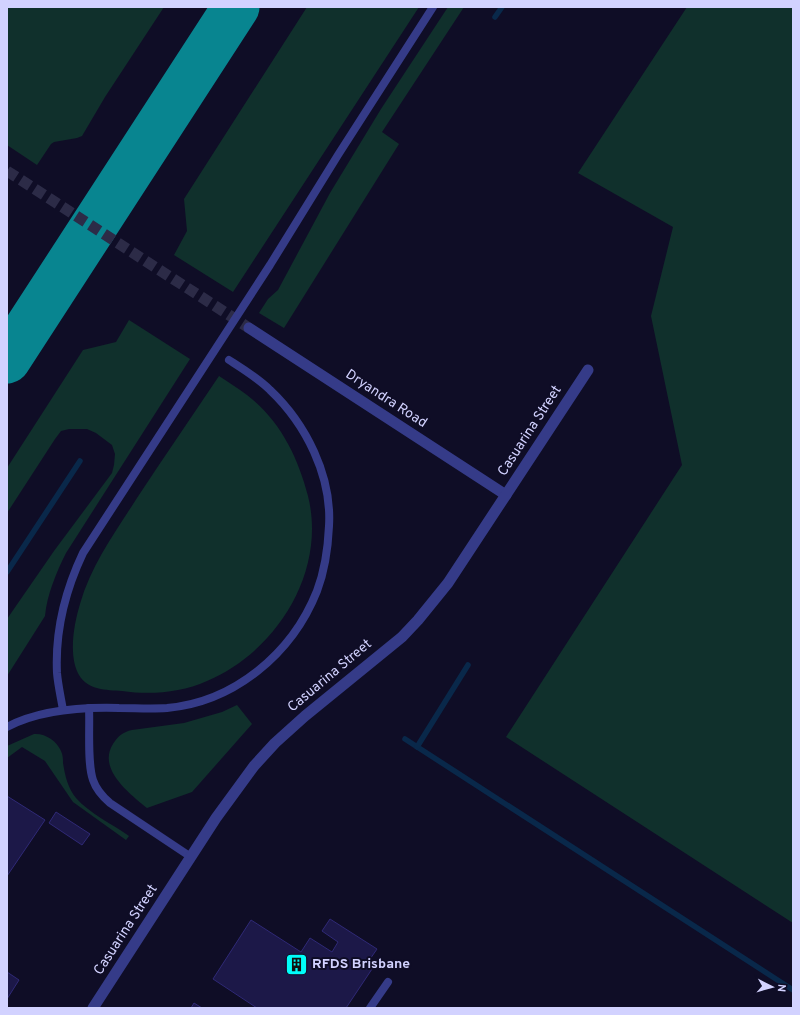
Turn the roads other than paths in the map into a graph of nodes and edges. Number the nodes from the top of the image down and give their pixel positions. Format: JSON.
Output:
{"nodes":[{"id":1,"x":433,"y":7,"type":"edge"},
{"id":2,"x":249,"y":328,"type":"tunnel mouth"},
{"id":3,"x":229,"y":360,"type":"dead end"},
{"id":4,"x":588,"y":370,"type":"dead end"},
{"id":5,"x":506,"y":495,"type":"junction"},
{"id":6,"x":89,"y":708,"type":"junction"},
{"id":7,"x":64,"y":710,"type":"junction"},
{"id":8,"x":7,"y":727,"type":"edge"},
{"id":9,"x":191,"y":857,"type":"junction"},
{"id":10,"x":388,"y":982,"type":"dead end"},
{"id":11,"x":93,"y":1008,"type":"edge"},
{"id":12,"x":370,"y":1008,"type":"edge"}],
"edges":[{"from":1,"to":7,"type":"lane"},
{"from":2,"to":5,"type":"street","name":"Dryandra Road"},
{"from":3,"to":6,"type":"lane"},
{"from":4,"to":5,"type":"street","name":"Casuarina Street"},
{"from":5,"to":9,"type":"street","name":"Casuarina Street"},
{"from":6,"to":7,"type":"lane"},
{"from":6,"to":9,"type":"lane"},
{"from":7,"to":8,"type":"lane"},
{"from":9,"to":11,"type":"street","name":"Casuarina Street"},
{"from":10,"to":12,"type":"lane"}]}
